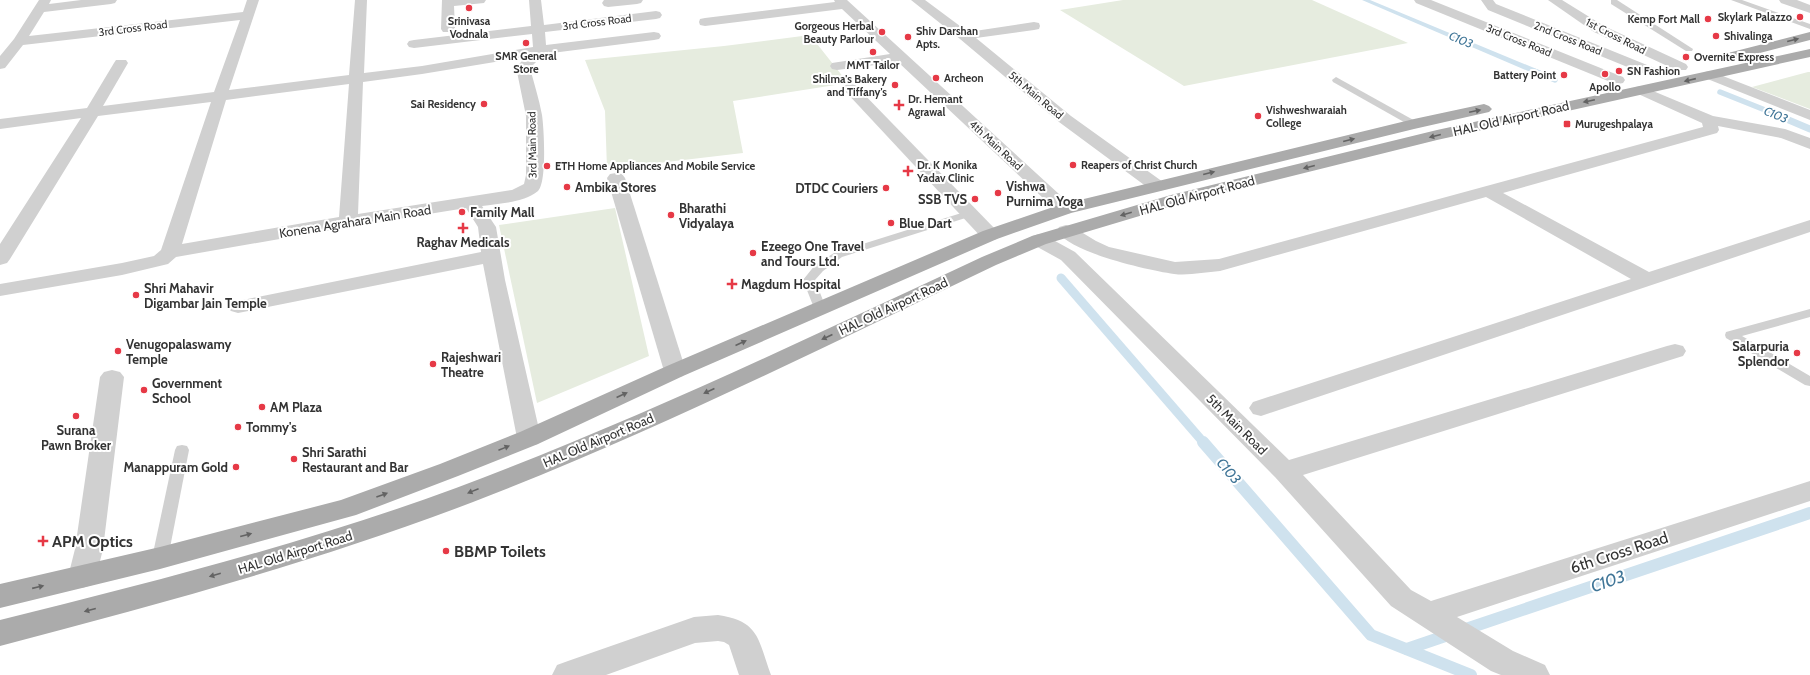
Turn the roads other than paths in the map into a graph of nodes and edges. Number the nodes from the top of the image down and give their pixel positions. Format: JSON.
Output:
{"nodes":[{"id":1,"x":111,"y":0,"type":"edge"},
{"id":2,"x":253,"y":0,"type":"edge"},
{"id":3,"x":361,"y":0,"type":"edge"},
{"id":4,"x":480,"y":0,"type":"edge"},
{"id":5,"x":535,"y":0,"type":"edge"},
{"id":6,"x":637,"y":0,"type":"edge"},
{"id":7,"x":917,"y":0,"type":"edge"},
{"id":8,"x":1420,"y":0,"type":"edge"},
{"id":9,"x":1487,"y":0,"type":"edge"},
{"id":10,"x":1554,"y":0,"type":"edge"},
{"id":11,"x":1735,"y":0,"type":"edge"},
{"id":12,"x":1785,"y":0,"type":"edge"},
{"id":13,"x":448,"y":2,"type":"edge"},
{"id":14,"x":842,"y":2,"type":"edge"},
{"id":15,"x":1614,"y":2,"type":"dead end"},
{"id":16,"x":42,"y":4,"type":"edge"},
{"id":17,"x":608,"y":5,"type":"edge"},
{"id":18,"x":1810,"y":9,"type":"edge"},
{"id":19,"x":247,"y":15,"type":"junction"},
{"id":20,"x":656,"y":15,"type":"dead end"},
{"id":21,"x":705,"y":22,"type":"dead end"},
{"id":22,"x":1034,"y":26,"type":"dead end"},
{"id":23,"x":1810,"y":27,"type":"edge"},
{"id":24,"x":448,"y":29,"type":"dead end"},
{"id":25,"x":538,"y":29,"type":"junction"},
{"id":26,"x":654,"y":36,"type":"dead end"},
{"id":27,"x":964,"y":36,"type":"junction"},
{"id":28,"x":1810,"y":36,"type":"edge"},
{"id":29,"x":19,"y":41,"type":"junction"},
{"id":30,"x":414,"y":44,"type":"dead end"},
{"id":31,"x":1689,"y":49,"type":"dead end"},
{"id":32,"x":540,"y":50,"type":"junction"},
{"id":33,"x":1809,"y":54,"type":"edge"},
{"id":34,"x":901,"y":57,"type":"junction"},
{"id":35,"x":121,"y":63,"type":"dead end"},
{"id":36,"x":0,"y":65,"type":"edge"},
{"id":37,"x":837,"y":66,"type":"dead end"},
{"id":38,"x":1681,"y":66,"type":"junction"},
{"id":39,"x":1652,"y":72,"type":"junction"},
{"id":40,"x":1710,"y":75,"type":"junction"},
{"id":41,"x":357,"y":78,"type":"junction"},
{"id":42,"x":1336,"y":80,"type":"dead end"},
{"id":43,"x":1618,"y":80,"type":"junction"},
{"id":44,"x":850,"y":88,"type":"dead end"},
{"id":45,"x":1641,"y":90,"type":"junction"},
{"id":46,"x":220,"y":96,"type":"junction"},
{"id":47,"x":1527,"y":100,"type":"dead end"},
{"id":48,"x":1496,"y":106,"type":"dead end"},
{"id":49,"x":93,"y":111,"type":"junction"},
{"id":50,"x":1810,"y":115,"type":"edge"},
{"id":51,"x":1710,"y":120,"type":"junction"},
{"id":52,"x":0,"y":124,"type":"edge"},
{"id":53,"x":1414,"y":124,"type":"junction"},
{"id":54,"x":1810,"y":144,"type":"edge"},
{"id":55,"x":616,"y":178,"type":"dead end"},
{"id":56,"x":1157,"y":186,"type":"junction"},
{"id":57,"x":1488,"y":192,"type":"junction"},
{"id":58,"x":517,"y":195,"type":"junction"},
{"id":59,"x":471,"y":202,"type":"junction"},
{"id":60,"x":1064,"y":209,"type":"junction"},
{"id":61,"x":971,"y":214,"type":"junction"},
{"id":62,"x":348,"y":221,"type":"junction"},
{"id":63,"x":1810,"y":226,"type":"edge"},
{"id":64,"x":487,"y":227,"type":"junction"},
{"id":65,"x":1066,"y":231,"type":"junction"},
{"id":66,"x":990,"y":235,"type":"junction"},
{"id":67,"x":1039,"y":240,"type":"junction"},
{"id":68,"x":170,"y":252,"type":"junction"},
{"id":69,"x":492,"y":256,"type":"junction"},
{"id":70,"x":0,"y":259,"type":"edge"},
{"id":71,"x":1648,"y":280,"type":"junction"},
{"id":72,"x":0,"y":290,"type":"edge"},
{"id":73,"x":238,"y":307,"type":"dead end"},
{"id":74,"x":820,"y":308,"type":"junction"},
{"id":75,"x":1810,"y":313,"type":"edge"},
{"id":76,"x":1675,"y":351,"type":"dead end"},
{"id":77,"x":675,"y":372,"type":"junction"},
{"id":78,"x":112,"y":377,"type":"dead end"},
{"id":79,"x":1810,"y":382,"type":"edge"},
{"id":80,"x":1261,"y":408,"type":"dead end"},
{"id":81,"x":529,"y":438,"type":"junction"},
{"id":82,"x":182,"y":450,"type":"dead end"},
{"id":83,"x":1284,"y":471,"type":"junction"},
{"id":84,"x":1810,"y":491,"type":"edge"},
{"id":85,"x":346,"y":508,"type":"junction"},
{"id":86,"x":347,"y":537,"type":"junction"},
{"id":87,"x":160,"y":558,"type":"junction"},
{"id":88,"x":82,"y":577,"type":"junction"},
{"id":89,"x":0,"y":596,"type":"edge"},
{"id":90,"x":1429,"y":614,"type":"junction"},
{"id":91,"x":0,"y":634,"type":"edge"},
{"id":92,"x":1507,"y":668,"type":"edge"},
{"id":93,"x":568,"y":675,"type":"edge"},
{"id":94,"x":755,"y":675,"type":"edge"},
{"id":95,"x":1534,"y":675,"type":"edge"}],
"edges":[{"from":1,"to":16,"type":"street"},
{"from":2,"to":19,"type":"street"},
{"from":3,"to":41,"type":"street"},
{"from":4,"to":13,"type":"street"},
{"from":5,"to":25,"type":"street"},
{"from":6,"to":17,"type":"street"},
{"from":7,"to":27,"type":"street","name":"5th Main Road"},
{"from":8,"to":43,"type":"street","name":"3rd Cross Road"},
{"from":9,"to":39,"type":"street","name":"2nd Cross Road"},
{"from":10,"to":38,"type":"street","name":"1st Cross Road"},
{"from":11,"to":23,"type":"lane"},
{"from":12,"to":18,"type":"street"},
{"from":13,"to":24,"type":"street"},
{"from":14,"to":21,"type":"street"},
{"from":14,"to":34,"type":"street","name":"4th Main Road"},
{"from":15,"to":31,"type":"lane"},
{"from":16,"to":29,"type":"street"},
{"from":19,"to":29,"type":"street","name":"3rd Cross Road"},
{"from":19,"to":46,"type":"street"},
{"from":20,"to":25,"type":"street","name":"3rd Cross Road"},
{"from":22,"to":27,"type":"street"},
{"from":25,"to":30,"type":"street","name":"3rd Cross Road"},
{"from":25,"to":32,"type":"street"},
{"from":26,"to":32,"type":"street"},
{"from":27,"to":56,"type":"street","name":"5th Main Road"},
{"from":38,"to":28,"type":"main road","name":"HAL Old Airport Road","one_way":true},
{"from":29,"to":36,"type":"street"},
{"from":32,"to":41,"type":"street"},
{"from":32,"to":58,"type":"street","name":"3rd Main Road"},
{"from":33,"to":40,"type":"main road","name":"HAL Old Airport Road"},
{"from":34,"to":37,"type":"street"},
{"from":34,"to":60,"type":"street","name":"4th Main Road"},
{"from":35,"to":49,"type":"street"},
{"from":38,"to":39,"type":"main road","name":"HAL Old Airport Road"},
{"from":39,"to":43,"type":"main road","name":"HAL Old Airport Road"},
{"from":40,"to":45,"type":"main road","name":"HAL Old Airport Road","one_way":true},
{"from":40,"to":50,"type":"street"},
{"from":41,"to":46,"type":"street"},
{"from":41,"to":62,"type":"street"},
{"from":42,"to":53,"type":"lane"},
{"from":43,"to":47,"type":"main road","name":"HAL Old Airport Road"},
{"from":44,"to":61,"type":"street"},
{"from":45,"to":51,"type":"street"},
{"from":45,"to":65,"type":"main road","name":"HAL Old Airport Road","one_way":true},
{"from":46,"to":49,"type":"street"},
{"from":46,"to":68,"type":"street"},
{"from":53,"to":48,"type":"main road","name":"HAL Old Airport Road","one_way":true},
{"from":49,"to":52,"type":"street"},
{"from":49,"to":70,"type":"street"},
{"from":51,"to":54,"type":"street"},
{"from":51,"to":57,"type":"street"},
{"from":56,"to":53,"type":"main road","name":"HAL Old Airport Road","one_way":true},
{"from":55,"to":77,"type":"street"},
{"from":56,"to":60,"type":"main road","name":"HAL Old Airport Road"},
{"from":57,"to":65,"type":"street"},
{"from":57,"to":71,"type":"street"},
{"from":58,"to":59,"type":"street","name":"3rd Main Road"},
{"from":58,"to":64,"type":"street"},
{"from":59,"to":62,"type":"street","name":"Konena Agrahara Main Road"},
{"from":59,"to":64,"type":"street"},
{"from":60,"to":66,"type":"main road","name":"HAL Old Airport Road"},
{"from":61,"to":66,"type":"street"},
{"from":61,"to":74,"type":"lane"},
{"from":62,"to":68,"type":"street","name":"Konena Agrahara Main Road"},
{"from":63,"to":71,"type":"street"},
{"from":64,"to":69,"type":"street"},
{"from":65,"to":67,"type":"main road","name":"HAL Old Airport Road"},
{"from":66,"to":74,"type":"main road","name":"HAL Old Airport Road"},
{"from":67,"to":83,"type":"street","name":"5th Main Road"},
{"from":67,"to":86,"type":"main road","name":"HAL Old Airport Road","one_way":true},
{"from":68,"to":72,"type":"street","name":"Konena Agrahara Main Road"},
{"from":69,"to":73,"type":"street"},
{"from":69,"to":81,"type":"street"},
{"from":71,"to":80,"type":"street"},
{"from":77,"to":74,"type":"main road","name":"HAL Old Airport Road","one_way":true},
{"from":75,"to":79,"type":"lane"},
{"from":76,"to":83,"type":"street"},
{"from":81,"to":77,"type":"main road","name":"HAL Old Airport Road","one_way":true},
{"from":78,"to":88,"type":"street"},
{"from":85,"to":81,"type":"main road","name":"HAL Old Airport Road","one_way":true},
{"from":82,"to":87,"type":"lane"},
{"from":83,"to":90,"type":"street","name":"5th Main Road"},
{"from":84,"to":90,"type":"street","name":"6th Cross Road"},
{"from":85,"to":86,"type":"main road"},
{"from":87,"to":85,"type":"main road","name":"HAL Old Airport Road","one_way":true},
{"from":86,"to":91,"type":"main road","name":"HAL Old Airport Road","one_way":true},
{"from":87,"to":88,"type":"main road","name":"HAL Old Airport Road"},
{"from":89,"to":88,"type":"main road","name":"HAL Old Airport Road","one_way":true},
{"from":90,"to":92,"type":"street","name":"5th Main Road"},
{"from":92,"to":95,"type":"street","name":"5th Main Road"},
{"from":93,"to":94,"type":"street"}]}
